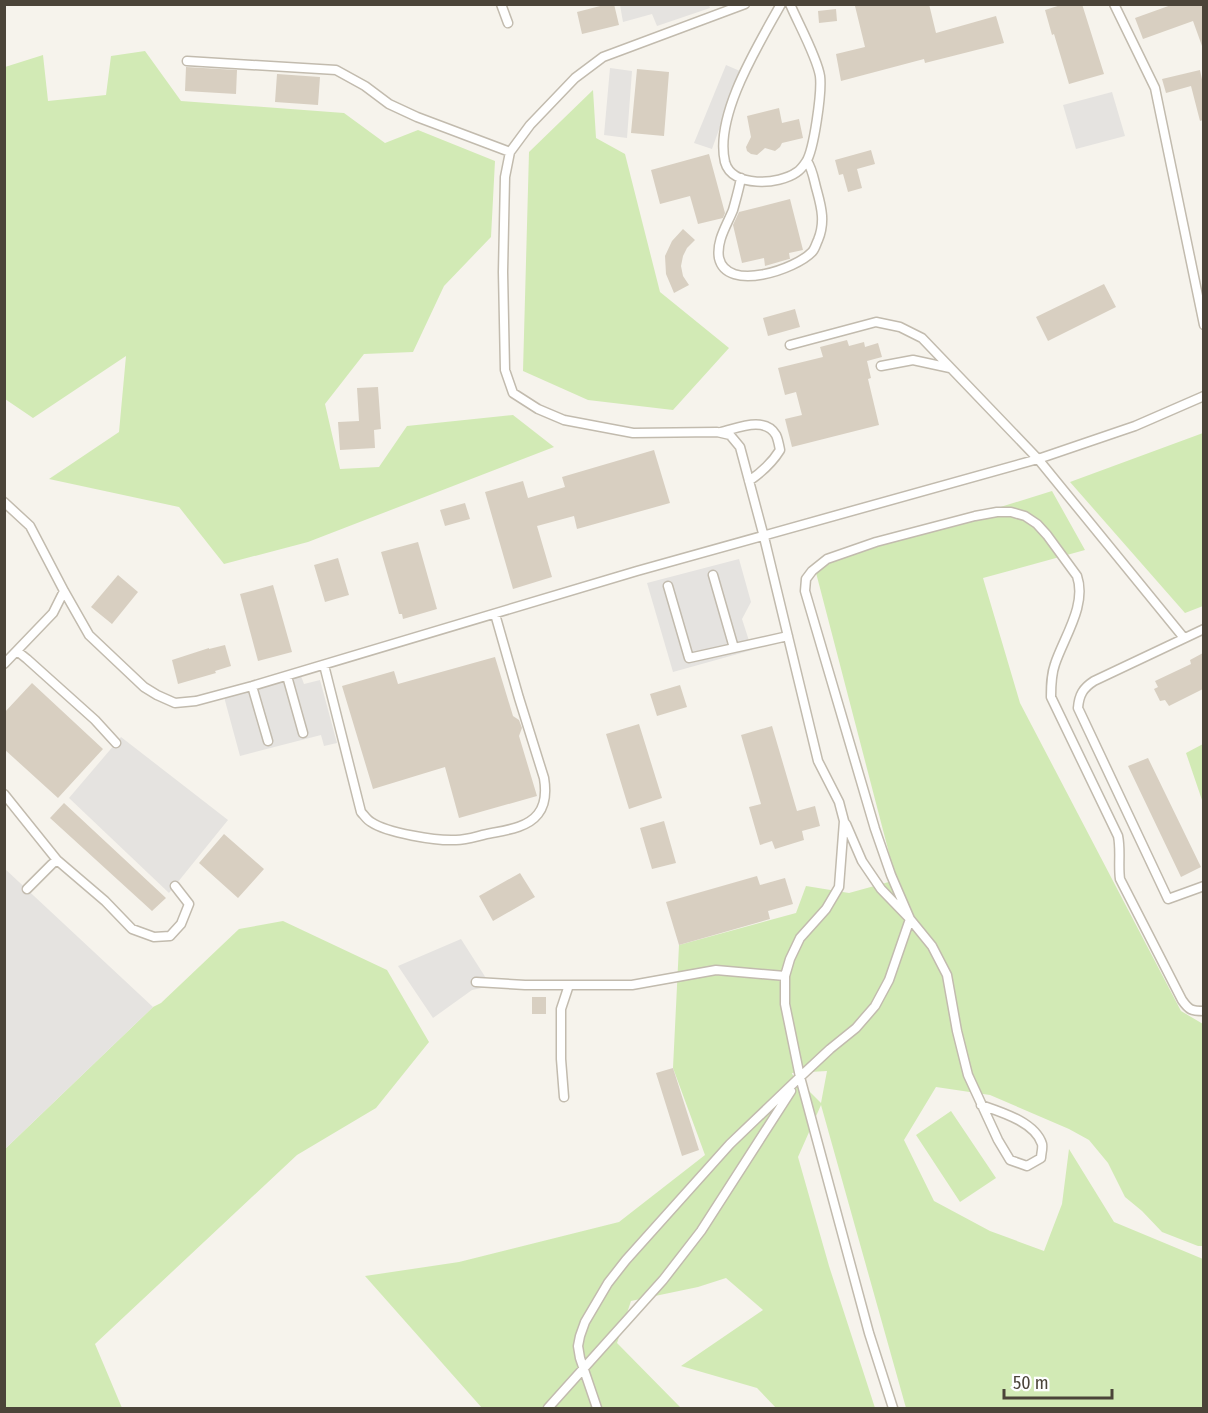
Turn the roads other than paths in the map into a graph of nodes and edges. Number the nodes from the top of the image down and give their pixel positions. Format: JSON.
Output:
{"nodes":[{"id":1,"x":501,"y":4,"type":"edge"},
{"id":2,"x":745,"y":4,"type":"edge"},
{"id":3,"x":781,"y":4,"type":"edge"},
{"id":4,"x":790,"y":4,"type":"edge"},
{"id":5,"x":1114,"y":4,"type":"edge"},
{"id":6,"x":508,"y":23,"type":"dead end"},
{"id":7,"x":187,"y":61,"type":"dead end"},
{"id":8,"x":510,"y":152,"type":"junction"},
{"id":9,"x":807,"y":160,"type":"junction"},
{"id":10,"x":741,"y":178,"type":"junction"},
{"id":11,"x":1203,"y":325,"type":"edge"},
{"id":12,"x":790,"y":345,"type":"dead end"},
{"id":13,"x":881,"y":366,"type":"dead end"},
{"id":14,"x":951,"y":368,"type":"junction"},
{"id":15,"x":1203,"y":396,"type":"edge"},
{"id":16,"x":746,"y":426,"type":"junction"},
{"id":17,"x":717,"y":432,"type":"junction"},
{"id":18,"x":735,"y":442,"type":"junction"},
{"id":19,"x":1038,"y":459,"type":"junction"},
{"id":20,"x":744,"y":463,"type":"junction"},
{"id":21,"x":764,"y":471,"type":"junction"},
{"id":22,"x":749,"y":481,"type":"junction"},
{"id":23,"x":4,"y":502,"type":"edge"},
{"id":24,"x":764,"y":537,"type":"junction"},
{"id":25,"x":712,"y":575,"type":"dead end"},
{"id":26,"x":668,"y":586,"type":"dead end"},
{"id":27,"x":64,"y":591,"type":"junction"},
{"id":28,"x":495,"y":614,"type":"junction"},
{"id":29,"x":1203,"y":629,"type":"edge"},
{"id":30,"x":788,"y":636,"type":"junction"},
{"id":31,"x":1184,"y":638,"type":"junction"},
{"id":32,"x":734,"y":648,"type":"junction"},
{"id":33,"x":16,"y":651,"type":"junction"},
{"id":34,"x":4,"y":664,"type":"edge"},
{"id":35,"x":324,"y":665,"type":"junction"},
{"id":36,"x":287,"y":676,"type":"junction"},
{"id":37,"x":252,"y":686,"type":"junction"},
{"id":38,"x":303,"y":732,"type":"dead end"},
{"id":39,"x":268,"y":741,"type":"dead end"},
{"id":40,"x":116,"y":743,"type":"dead end"},
{"id":41,"x":4,"y":794,"type":"edge"},
{"id":42,"x":844,"y":821,"type":"junction"},
{"id":43,"x":57,"y":860,"type":"junction"},
{"id":44,"x":175,"y":886,"type":"dead end"},
{"id":45,"x":1203,"y":886,"type":"edge"},
{"id":46,"x":27,"y":889,"type":"dead end"},
{"id":47,"x":910,"y":919,"type":"junction"},
{"id":48,"x":785,"y":976,"type":"junction"},
{"id":49,"x":476,"y":982,"type":"dead end"},
{"id":50,"x":569,"y":985,"type":"junction"},
{"id":51,"x":1203,"y":1011,"type":"edge"},
{"id":52,"x":800,"y":1077,"type":"junction"},
{"id":53,"x":564,"y":1097,"type":"dead end"},
{"id":54,"x":981,"y":1105,"type":"junction"},
{"id":55,"x":584,"y":1369,"type":"junction"},
{"id":56,"x":548,"y":1408,"type":"edge"},
{"id":57,"x":597,"y":1408,"type":"edge"},
{"id":58,"x":893,"y":1408,"type":"edge"}],
"edges":[{"from":1,"to":6,"type":"lane"},
{"from":2,"to":8,"type":"lane"},
{"from":3,"to":10,"type":"lane"},
{"from":4,"to":9,"type":"lane"},
{"from":5,"to":11,"type":"lane"},
{"from":7,"to":8,"type":"lane"},
{"from":8,"to":17,"type":"lane"},
{"from":9,"to":10,"type":"lane"},
{"from":9,"to":10,"type":"lane"},
{"from":12,"to":14,"type":"lane"},
{"from":13,"to":14,"type":"lane"},
{"from":14,"to":19,"type":"lane"},
{"from":15,"to":19,"type":"lane"},
{"from":16,"to":17,"type":"lane"},
{"from":16,"to":18,"type":"lane"},
{"from":16,"to":21,"type":"lane"},
{"from":17,"to":18,"type":"lane"},
{"from":18,"to":20,"type":"lane"},
{"from":19,"to":24,"type":"lane"},
{"from":19,"to":31,"type":"lane"},
{"from":20,"to":21,"type":"lane"},
{"from":20,"to":22,"type":"lane"},
{"from":21,"to":22,"type":"lane"},
{"from":22,"to":24,"type":"lane"},
{"from":23,"to":27,"type":"lane"},
{"from":24,"to":28,"type":"lane"},
{"from":24,"to":30,"type":"lane"},
{"from":25,"to":32,"type":"lane"},
{"from":26,"to":32,"type":"lane"},
{"from":27,"to":33,"type":"lane"},
{"from":27,"to":37,"type":"lane"},
{"from":28,"to":35,"type":"lane"},
{"from":28,"to":35,"type":"lane"},
{"from":29,"to":31,"type":"lane"},
{"from":30,"to":32,"type":"lane"},
{"from":30,"to":42,"type":"lane"},
{"from":31,"to":45,"type":"lane"},
{"from":33,"to":34,"type":"lane"},
{"from":33,"to":40,"type":"lane"},
{"from":35,"to":36,"type":"lane"},
{"from":36,"to":37,"type":"lane"},
{"from":36,"to":38,"type":"lane"},
{"from":37,"to":39,"type":"lane"},
{"from":41,"to":43,"type":"lane"},
{"from":42,"to":47,"type":"lane"},
{"from":42,"to":48,"type":"lane"},
{"from":43,"to":44,"type":"lane"},
{"from":43,"to":46,"type":"lane"},
{"from":47,"to":51,"type":"lane"},
{"from":47,"to":52,"type":"lane"},
{"from":47,"to":54,"type":"lane"},
{"from":48,"to":50,"type":"lane"},
{"from":48,"to":52,"type":"lane"},
{"from":49,"to":50,"type":"lane"},
{"from":50,"to":53,"type":"lane"},
{"from":52,"to":55,"type":"lane"},
{"from":52,"to":55,"type":"lane"},
{"from":52,"to":58,"type":"lane"},
{"from":54,"to":54,"type":"lane"},
{"from":55,"to":56,"type":"lane"},
{"from":55,"to":57,"type":"lane"}]}
